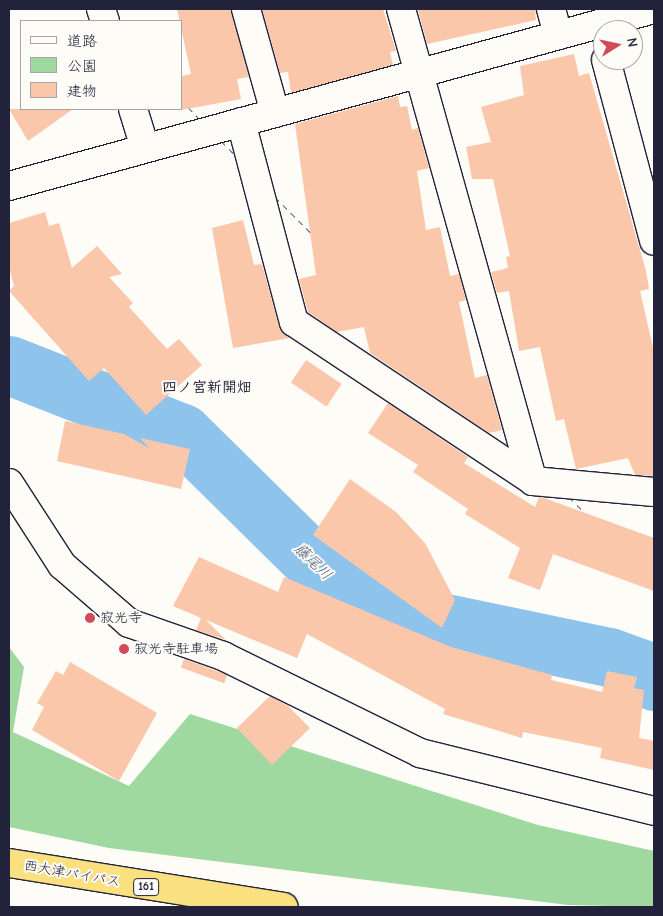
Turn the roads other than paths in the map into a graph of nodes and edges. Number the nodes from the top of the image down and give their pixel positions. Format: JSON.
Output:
{"nodes":[{"id":1,"x":246,"y":9,"type":"edge"},
{"id":2,"x":401,"y":9,"type":"edge"},
{"id":3,"x":551,"y":9,"type":"edge"},
{"id":4,"x":654,"y":9,"type":"edge"},
{"id":5,"x":633,"y":20,"type":"edge"},
{"id":6,"x":558,"y":35,"type":"junction"},
{"id":7,"x":593,"y":37,"type":"edge"},
{"id":8,"x":609,"y":70,"type":"edge"},
{"id":9,"x":418,"y":74,"type":"junction"},
{"id":10,"x":133,"y":110,"type":"edge"},
{"id":11,"x":275,"y":113,"type":"junction"},
{"id":12,"x":241,"y":122,"type":"junction"},
{"id":13,"x":145,"y":148,"type":"junction"},
{"id":14,"x":9,"y":186,"type":"edge"},
{"id":15,"x":654,"y":241,"type":"edge"},
{"id":16,"x":533,"y":481,"type":"junction"},
{"id":17,"x":9,"y":483,"type":"edge"},
{"id":18,"x":654,"y":492,"type":"edge"},
{"id":19,"x":654,"y":811,"type":"edge"},
{"id":20,"x":9,"y":863,"type":"edge"},
{"id":21,"x":284,"y":907,"type":"edge"}],
"edges":[{"from":1,"to":11,"type":"street"},
{"from":2,"to":9,"type":"street"},
{"from":3,"to":6,"type":"street"},
{"from":4,"to":5,"type":"street"},
{"from":6,"to":7,"type":"street"},
{"from":6,"to":9,"type":"street"},
{"from":8,"to":15,"type":"street"},
{"from":9,"to":11,"type":"street"},
{"from":9,"to":16,"type":"street"},
{"from":10,"to":13,"type":"street"},
{"from":11,"to":12,"type":"street"},
{"from":12,"to":13,"type":"street"},
{"from":12,"to":16,"type":"street"},
{"from":13,"to":14,"type":"street"},
{"from":16,"to":18,"type":"street"},
{"from":17,"to":19,"type":"street"},
{"from":20,"to":21,"type":"highway","name":"西大津バイパス","number":"161"}]}
